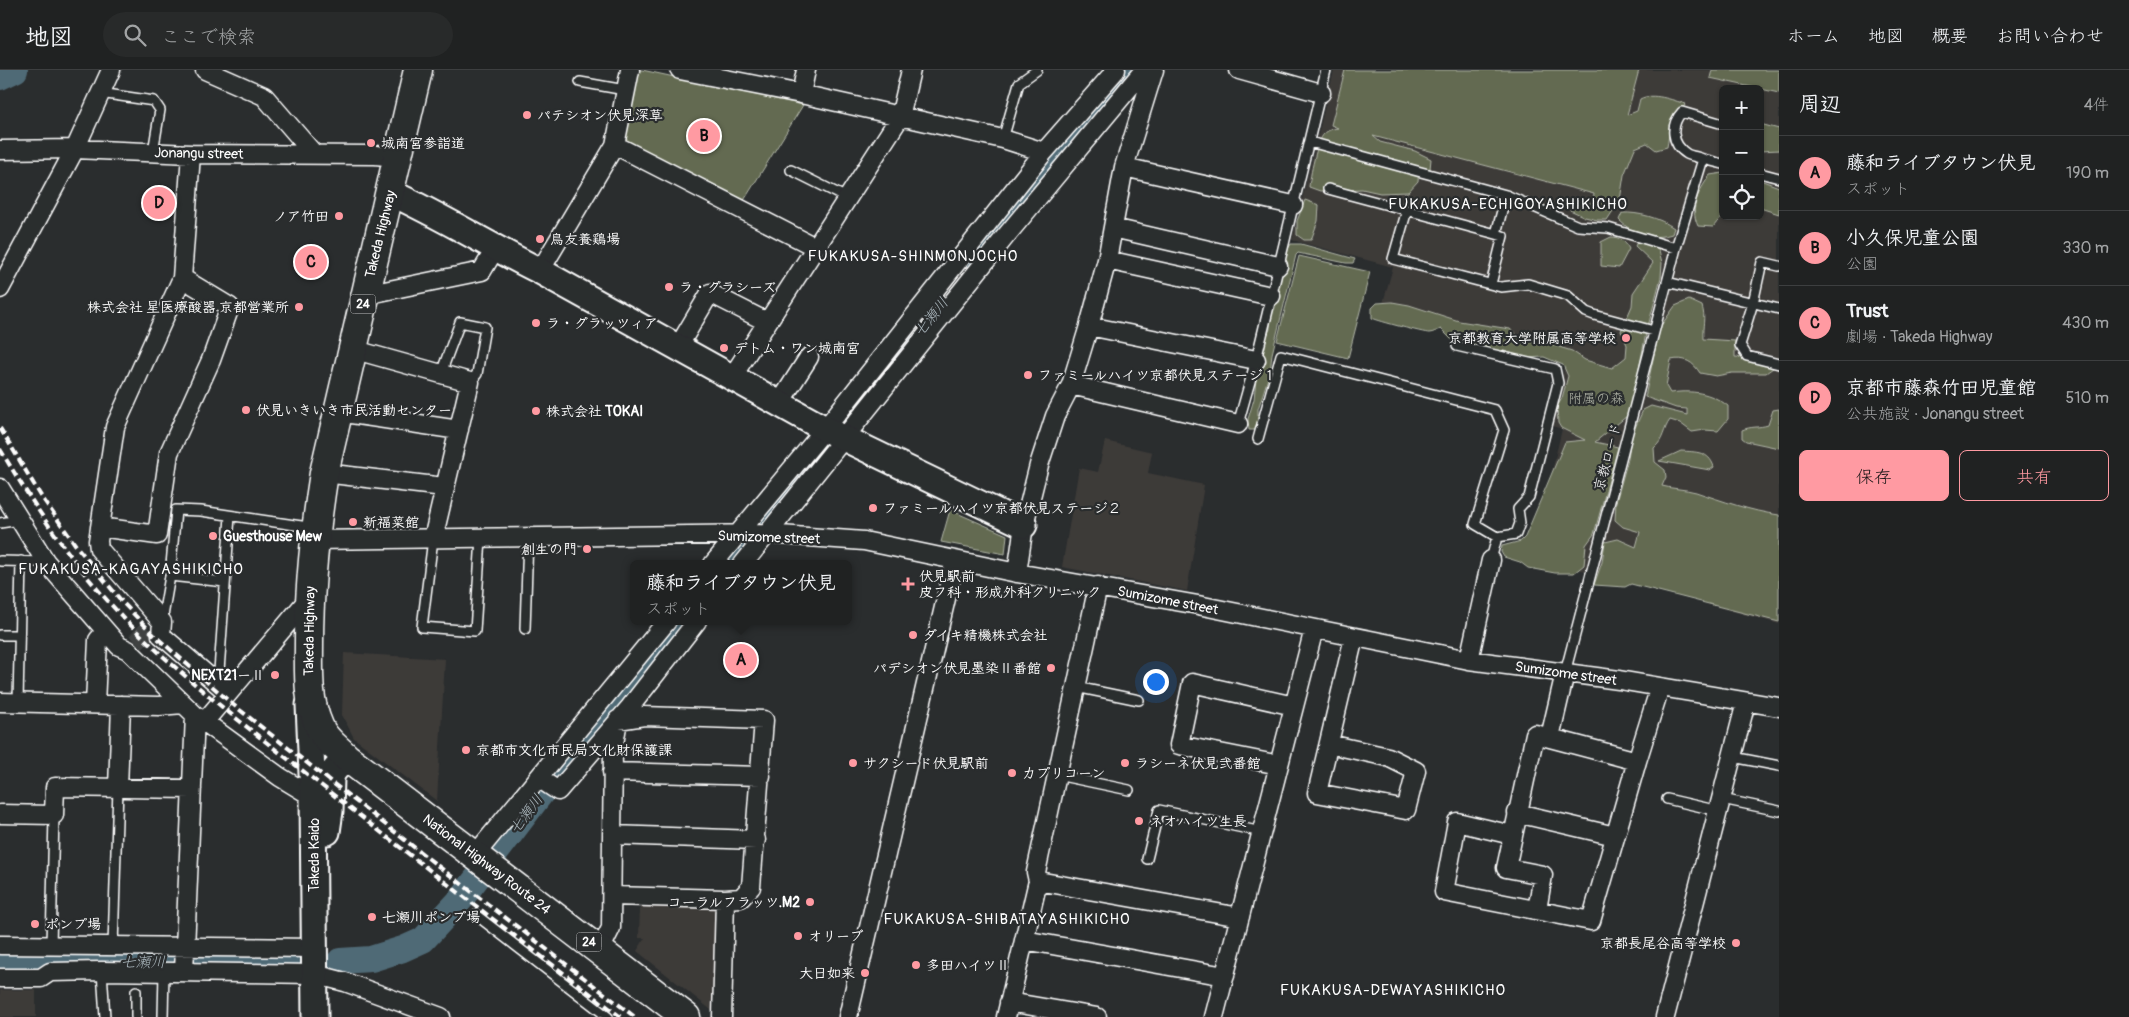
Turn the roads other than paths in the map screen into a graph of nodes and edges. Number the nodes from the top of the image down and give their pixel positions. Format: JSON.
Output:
{"nodes":[{"id":1,"x":111,"y":70,"type":"edge"},
{"id":2,"x":205,"y":70,"type":"edge"},
{"id":3,"x":418,"y":70,"type":"edge"},
{"id":4,"x":630,"y":70,"type":"edge"},
{"id":5,"x":680,"y":70,"type":"edge"},
{"id":6,"x":806,"y":70,"type":"edge"},
{"id":7,"x":910,"y":70,"type":"edge"},
{"id":8,"x":1037,"y":70,"type":"edge"},
{"id":9,"x":1116,"y":70,"type":"edge"},
{"id":10,"x":1144,"y":70,"type":"edge"},
{"id":11,"x":1154,"y":70,"type":"edge"},
{"id":12,"x":1239,"y":70,"type":"edge"},
{"id":13,"x":1326,"y":70,"type":"edge"},
{"id":14,"x":580,"y":82,"type":"dead end"},
{"id":15,"x":625,"y":90,"type":"junction"},
{"id":16,"x":100,"y":93,"type":"junction"},
{"id":17,"x":1321,"y":93,"type":"junction"},
{"id":18,"x":801,"y":94,"type":"junction"},
{"id":19,"x":900,"y":117,"type":"junction"},
{"id":20,"x":1719,"y":123,"type":"edge"},
{"id":21,"x":1004,"y":139,"type":"junction"},
{"id":22,"x":1310,"y":142,"type":"junction"},
{"id":23,"x":615,"y":145,"type":"junction"},
{"id":24,"x":75,"y":149,"type":"junction"},
{"id":25,"x":0,"y":150,"type":"edge"},
{"id":26,"x":153,"y":152,"type":"junction"},
{"id":27,"x":1044,"y":152,"type":"junction"},
{"id":28,"x":191,"y":154,"type":"junction"},
{"id":29,"x":314,"y":154,"type":"junction"},
{"id":30,"x":398,"y":157,"type":"junction"},
{"id":31,"x":1703,"y":159,"type":"junction"},
{"id":32,"x":1719,"y":163,"type":"edge"},
{"id":33,"x":1124,"y":167,"type":"junction"},
{"id":34,"x":791,"y":170,"type":"dead end"},
{"id":35,"x":1764,"y":174,"type":"edge"},
{"id":36,"x":1779,"y":178,"type":"edge"},
{"id":37,"x":1328,"y":189,"type":"dead end"},
{"id":38,"x":391,"y":193,"type":"junction"},
{"id":39,"x":1506,"y":195,"type":"junction"},
{"id":40,"x":847,"y":198,"type":"junction"},
{"id":41,"x":1293,"y":205,"type":"junction"},
{"id":42,"x":1407,"y":210,"type":"junction"},
{"id":43,"x":1113,"y":228,"type":"junction"},
{"id":44,"x":1496,"y":234,"type":"junction"},
{"id":45,"x":816,"y":247,"type":"junction"},
{"id":46,"x":1676,"y":248,"type":"junction"},
{"id":47,"x":495,"y":249,"type":"junction"},
{"id":48,"x":1107,"y":260,"type":"junction"},
{"id":49,"x":1278,"y":266,"type":"junction"},
{"id":50,"x":1779,"y":266,"type":"edge"},
{"id":51,"x":540,"y":271,"type":"junction"},
{"id":52,"x":182,"y":278,"type":"junction"},
{"id":53,"x":1667,"y":282,"type":"junction"},
{"id":54,"x":1491,"y":284,"type":"junction"},
{"id":55,"x":0,"y":289,"type":"edge"},
{"id":56,"x":365,"y":295,"type":"junction"},
{"id":57,"x":1271,"y":296,"type":"junction"},
{"id":58,"x":1753,"y":303,"type":"junction"},
{"id":59,"x":1779,"y":309,"type":"edge"},
{"id":60,"x":767,"y":322,"type":"junction"},
{"id":61,"x":1089,"y":326,"type":"junction"},
{"id":62,"x":1654,"y":330,"type":"junction"},
{"id":63,"x":1457,"y":346,"type":"dead end"},
{"id":64,"x":678,"y":347,"type":"junction"},
{"id":65,"x":352,"y":349,"type":"junction"},
{"id":66,"x":809,"y":357,"type":"dead end"},
{"id":67,"x":1256,"y":360,"type":"junction"},
{"id":68,"x":1779,"y":364,"type":"edge"},
{"id":69,"x":441,"y":373,"type":"junction"},
{"id":70,"x":732,"y":377,"type":"junction"},
{"id":71,"x":470,"y":382,"type":"junction"},
{"id":72,"x":1071,"y":385,"type":"junction"},
{"id":73,"x":779,"y":404,"type":"junction"},
{"id":74,"x":338,"y":412,"type":"junction"},
{"id":75,"x":1238,"y":424,"type":"joint"},
{"id":76,"x":459,"y":430,"type":"junction"},
{"id":77,"x":834,"y":434,"type":"junction"},
{"id":78,"x":1258,"y":439,"type":"dead end"},
{"id":79,"x":324,"y":473,"type":"junction"},
{"id":80,"x":444,"y":487,"type":"junction"},
{"id":81,"x":0,"y":488,"type":"edge"},
{"id":82,"x":230,"y":516,"type":"junction"},
{"id":83,"x":20,"y":520,"type":"junction"},
{"id":84,"x":0,"y":523,"type":"edge"},
{"id":85,"x":1024,"y":525,"type":"junction"},
{"id":86,"x":100,"y":527,"type":"junction"},
{"id":87,"x":314,"y":534,"type":"junction"},
{"id":88,"x":764,"y":534,"type":"junction"},
{"id":89,"x":739,"y":535,"type":"junction"},
{"id":90,"x":1497,"y":537,"type":"junction"},
{"id":91,"x":481,"y":538,"type":"junction"},
{"id":92,"x":528,"y":538,"type":"junction"},
{"id":93,"x":433,"y":539,"type":"junction"},
{"id":94,"x":717,"y":560,"type":"edge"},
{"id":95,"x":746,"y":560,"type":"edge"},
{"id":96,"x":956,"y":560,"type":"junction"},
{"id":97,"x":1492,"y":560,"type":"joint"},
{"id":98,"x":0,"y":561,"type":"edge"},
{"id":99,"x":21,"y":561,"type":"junction"},
{"id":100,"x":46,"y":562,"type":"junction"},
{"id":101,"x":1017,"y":573,"type":"junction"},
{"id":102,"x":170,"y":576,"type":"junction"},
{"id":103,"x":225,"y":582,"type":"junction"},
{"id":104,"x":1098,"y":586,"type":"junction"},
{"id":105,"x":309,"y":598,"type":"junction"},
{"id":106,"x":155,"y":620,"type":"junction"},
{"id":107,"x":663,"y":625,"type":"edge"},
{"id":108,"x":694,"y":625,"type":"edge"},
{"id":109,"x":525,"y":629,"type":"dead end"},
{"id":110,"x":1314,"y":629,"type":"junction"},
{"id":111,"x":106,"y":631,"type":"junction"},
{"id":112,"x":0,"y":634,"type":"edge"},
{"id":113,"x":19,"y":635,"type":"junction"},
{"id":114,"x":1354,"y":637,"type":"junction"},
{"id":115,"x":1469,"y":660,"type":"junction"},
{"id":116,"x":1565,"y":673,"type":"junction"},
{"id":117,"x":1076,"y":687,"type":"junction"},
{"id":118,"x":1660,"y":688,"type":"junction"},
{"id":119,"x":223,"y":689,"type":"junction"},
{"id":120,"x":309,"y":695,"type":"junction"},
{"id":121,"x":1139,"y":700,"type":"dead end"},
{"id":122,"x":0,"y":702,"type":"edge"},
{"id":123,"x":18,"y":702,"type":"junction"},
{"id":124,"x":1746,"y":702,"type":"junction"},
{"id":125,"x":95,"y":704,"type":"junction"},
{"id":126,"x":121,"y":705,"type":"junction"},
{"id":127,"x":1294,"y":706,"type":"junction"},
{"id":128,"x":1779,"y":707,"type":"edge"},
{"id":129,"x":194,"y":714,"type":"junction"},
{"id":130,"x":618,"y":720,"type":"junction"},
{"id":131,"x":1550,"y":737,"type":"junction"},
{"id":132,"x":1329,"y":744,"type":"junction"},
{"id":133,"x":346,"y":757,"type":"junction"},
{"id":134,"x":1733,"y":757,"type":"junction"},
{"id":135,"x":1637,"y":761,"type":"junction"},
{"id":136,"x":1279,"y":765,"type":"junction"},
{"id":137,"x":1779,"y":766,"type":"edge"},
{"id":138,"x":612,"y":772,"type":"junction"},
{"id":139,"x":1057,"y":775,"type":"junction"},
{"id":140,"x":761,"y":776,"type":"junction"},
{"id":141,"x":546,"y":783,"type":"junction"},
{"id":142,"x":118,"y":788,"type":"junction"},
{"id":143,"x":192,"y":789,"type":"junction"},
{"id":144,"x":1129,"y":790,"type":"dead end"},
{"id":145,"x":313,"y":797,"type":"junction"},
{"id":146,"x":1667,"y":799,"type":"dead end"},
{"id":147,"x":1720,"y":805,"type":"junction"},
{"id":148,"x":1779,"y":811,"type":"edge"},
{"id":149,"x":1517,"y":813,"type":"junction"},
{"id":150,"x":0,"y":814,"type":"edge"},
{"id":151,"x":54,"y":815,"type":"junction"},
{"id":152,"x":1262,"y":832,"type":"junction"},
{"id":153,"x":613,"y":835,"type":"junction"},
{"id":154,"x":1512,"y":835,"type":"junction"},
{"id":155,"x":1615,"y":836,"type":"junction"},
{"id":156,"x":756,"y":840,"type":"junction"},
{"id":157,"x":1147,"y":859,"type":"dead end"},
{"id":158,"x":482,"y":860,"type":"junction"},
{"id":159,"x":314,"y":879,"type":"junction"},
{"id":160,"x":1038,"y":881,"type":"junction"},
{"id":161,"x":612,"y":896,"type":"junction"},
{"id":162,"x":725,"y":899,"type":"junction"},
{"id":163,"x":1537,"y":910,"type":"junction"},
{"id":164,"x":476,"y":915,"type":"dead end"},
{"id":165,"x":1240,"y":918,"type":"junction"},
{"id":166,"x":1024,"y":940,"type":"junction"},
{"id":167,"x":0,"y":945,"type":"edge"},
{"id":168,"x":314,"y":948,"type":"junction"},
{"id":169,"x":600,"y":950,"type":"junction"},
{"id":170,"x":51,"y":960,"type":"junction"},
{"id":171,"x":185,"y":960,"type":"junction"},
{"id":172,"x":110,"y":962,"type":"junction"},
{"id":173,"x":164,"y":972,"type":"junction"},
{"id":174,"x":314,"y":974,"type":"junction"},
{"id":175,"x":1225,"y":976,"type":"junction"},
{"id":176,"x":0,"y":978,"type":"edge"},
{"id":177,"x":136,"y":991,"type":"dead end"},
{"id":178,"x":1008,"y":1010,"type":"edge"},
{"id":179,"x":403,"y":1011,"type":"edge"},
{"id":180,"x":315,"y":1016,"type":"edge"},
{"id":181,"x":105,"y":1017,"type":"edge"},
{"id":182,"x":136,"y":1017,"type":"edge"},
{"id":183,"x":163,"y":1017,"type":"edge"},
{"id":184,"x":441,"y":1017,"type":"edge"},
{"id":185,"x":608,"y":1017,"type":"edge"},
{"id":186,"x":686,"y":1017,"type":"edge"},
{"id":187,"x":722,"y":1017,"type":"edge"},
{"id":188,"x":848,"y":1017,"type":"edge"},
{"id":189,"x":1097,"y":1017,"type":"edge"},
{"id":190,"x":1214,"y":1017,"type":"edge"},
{"id":191,"x":1666,"y":1017,"type":"edge"}],
"edges":[{"from":1,"to":16,"type":"street"},
{"from":2,"to":29,"type":"street"},
{"from":3,"to":30,"type":"highway","name":"Takeda Highway","number":"24"},
{"from":4,"to":15,"type":"street"},
{"from":5,"to":18,"type":"street"},
{"from":6,"to":18,"type":"street"},
{"from":7,"to":19,"type":"street"},
{"from":8,"to":21,"type":"lane"},
{"from":9,"to":27,"type":"street"},
{"from":10,"to":77,"type":"street"},
{"from":11,"to":33,"type":"street"},
{"from":12,"to":17,"type":"street"},
{"from":13,"to":17,"type":"lane"},
{"from":14,"to":15,"type":"lane"},
{"from":15,"to":23,"type":"street"},
{"from":16,"to":24,"type":"street"},
{"from":16,"to":26,"type":"lane"},
{"from":17,"to":22,"type":"lane"},
{"from":18,"to":19,"type":"street"},
{"from":19,"to":21,"type":"street"},
{"from":19,"to":40,"type":"street"},
{"from":20,"to":31,"type":"lane"},
{"from":21,"to":27,"type":"street"},
{"from":22,"to":39,"type":"lane"},
{"from":22,"to":41,"type":"lane"},
{"from":23,"to":45,"type":"street"},
{"from":23,"to":51,"type":"street"},
{"from":24,"to":25,"type":"street","name":"Jonangu street"},
{"from":24,"to":26,"type":"street","name":"Jonangu street"},
{"from":24,"to":55,"type":"street"},
{"from":26,"to":28,"type":"street","name":"Jonangu street"},
{"from":27,"to":77,"type":"street"},
{"from":28,"to":29,"type":"street","name":"Jonangu street"},
{"from":28,"to":52,"type":"street"},
{"from":29,"to":30,"type":"street","name":"Jonangu street"},
{"from":30,"to":38,"type":"highway","name":"Takeda Highway","number":"24"},
{"from":31,"to":32,"type":"lane"},
{"from":31,"to":46,"type":"lane","name":"京教ロード"},
{"from":33,"to":41,"type":"street"},
{"from":33,"to":43,"type":"street"},
{"from":34,"to":40,"type":"lane"},
{"from":35,"to":36,"type":"lane"},
{"from":37,"to":42,"type":"lane"},
{"from":38,"to":47,"type":"street"},
{"from":38,"to":56,"type":"highway","name":"Takeda Highway","number":"24"},
{"from":39,"to":44,"type":"lane"},
{"from":39,"to":46,"type":"lane"},
{"from":40,"to":45,"type":"street"},
{"from":41,"to":49,"type":"lane"},
{"from":42,"to":44,"type":"lane"},
{"from":42,"to":54,"type":"lane"},
{"from":43,"to":48,"type":"street"},
{"from":43,"to":49,"type":"street"},
{"from":44,"to":54,"type":"lane"},
{"from":45,"to":60,"type":"street"},
{"from":46,"to":53,"type":"lane","name":"京教ロード"},
{"from":47,"to":51,"type":"street"},
{"from":47,"to":56,"type":"street"},
{"from":48,"to":57,"type":"street"},
{"from":48,"to":61,"type":"street"},
{"from":49,"to":57,"type":"lane"},
{"from":50,"to":58,"type":"lane"},
{"from":51,"to":64,"type":"street"},
{"from":52,"to":86,"type":"street"},
{"from":52,"to":86,"type":"street"},
{"from":53,"to":58,"type":"lane"},
{"from":53,"to":62,"type":"lane","name":"京教ロード"},
{"from":54,"to":62,"type":"lane"},
{"from":56,"to":65,"type":"highway","name":"Takeda Highway","number":"24"},
{"from":57,"to":67,"type":"lane"},
{"from":58,"to":59,"type":"lane"},
{"from":58,"to":68,"type":"lane"},
{"from":60,"to":64,"type":"street"},
{"from":60,"to":70,"type":"street"},
{"from":61,"to":67,"type":"street"},
{"from":61,"to":72,"type":"street"},
{"from":62,"to":116,"type":"lane","name":"京教ロード"},
{"from":63,"to":90,"type":"lane"},
{"from":64,"to":70,"type":"street"},
{"from":65,"to":69,"type":"street"},
{"from":65,"to":74,"type":"highway","name":"Takeda Highway","number":"24"},
{"from":66,"to":73,"type":"street"},
{"from":67,"to":75,"type":"lane"},
{"from":69,"to":71,"type":"street"},
{"from":69,"to":71,"type":"lane"},
{"from":70,"to":73,"type":"street"},
{"from":71,"to":76,"type":"street"},
{"from":72,"to":75,"type":"street"},
{"from":72,"to":85,"type":"street"},
{"from":73,"to":77,"type":"street"},
{"from":74,"to":76,"type":"street"},
{"from":74,"to":79,"type":"highway","name":"Takeda Highway","number":"24"},
{"from":76,"to":80,"type":"street"},
{"from":77,"to":85,"type":"street"},
{"from":77,"to":88,"type":"street"},
{"from":77,"to":89,"type":"street"},
{"from":78,"to":90,"type":"lane"},
{"from":79,"to":80,"type":"street"},
{"from":79,"to":87,"type":"highway","name":"Takeda Highway","number":"24"},
{"from":80,"to":93,"type":"street"},
{"from":81,"to":83,"type":"street"},
{"from":82,"to":87,"type":"lane"},
{"from":82,"to":102,"type":"lane"},
{"from":82,"to":103,"type":"lane"},
{"from":83,"to":84,"type":"lane"},
{"from":83,"to":100,"type":"street"},
{"from":85,"to":101,"type":"street"},
{"from":86,"to":106,"type":"street"},
{"from":87,"to":93,"type":"street","name":"Sumizome street"},
{"from":87,"to":105,"type":"highway","name":"Takeda Highway","number":"24"},
{"from":88,"to":89,"type":"street","name":"Sumizome street"},
{"from":88,"to":95,"type":"street"},
{"from":88,"to":96,"type":"street","name":"Sumizome street"},
{"from":89,"to":92,"type":"street","name":"Sumizome street"},
{"from":89,"to":94,"type":"street"},
{"from":90,"to":97,"type":"lane"},
{"from":91,"to":92,"type":"street","name":"Sumizome street"},
{"from":91,"to":93,"type":"street","name":"Sumizome street"},
{"from":91,"to":93,"type":"lane"},
{"from":92,"to":109,"type":"lane"},
{"from":96,"to":101,"type":"street","name":"Sumizome street"},
{"from":96,"to":188,"type":"street"},
{"from":97,"to":115,"type":"street"},
{"from":98,"to":99,"type":"lane"},
{"from":99,"to":100,"type":"lane"},
{"from":99,"to":113,"type":"lane"},
{"from":100,"to":111,"type":"street"},
{"from":101,"to":104,"type":"street","name":"Sumizome street"},
{"from":102,"to":103,"type":"lane"},
{"from":102,"to":106,"type":"lane"},
{"from":103,"to":119,"type":"lane"},
{"from":104,"to":110,"type":"street","name":"Sumizome street"},
{"from":104,"to":117,"type":"street"},
{"from":105,"to":119,"type":"street"},
{"from":105,"to":120,"type":"highway","name":"Takeda Highway","number":"24"},
{"from":106,"to":119,"type":"street"},
{"from":107,"to":141,"type":"street"},
{"from":108,"to":130,"type":"street"},
{"from":110,"to":114,"type":"street","name":"Sumizome street"},
{"from":110,"to":127,"type":"street"},
{"from":111,"to":125,"type":"street"},
{"from":111,"to":129,"type":"street"},
{"from":112,"to":113,"type":"lane"},
{"from":113,"to":123,"type":"lane"},
{"from":114,"to":115,"type":"street","name":"Sumizome street"},
{"from":114,"to":132,"type":"street"},
{"from":115,"to":116,"type":"street","name":"Sumizome street"},
{"from":116,"to":118,"type":"street","name":"Sumizome street"},
{"from":116,"to":131,"type":"street"},
{"from":117,"to":121,"type":"lane"},
{"from":117,"to":139,"type":"street"},
{"from":118,"to":124,"type":"street","name":"Sumizome street"},
{"from":118,"to":135,"type":"street"},
{"from":119,"to":129,"type":"street"},
{"from":120,"to":133,"type":"highway","name":"National Highway Route 24","number":"24"},
{"from":120,"to":145,"type":"street","name":"Takeda Kaido"},
{"from":122,"to":123,"type":"street"},
{"from":123,"to":125,"type":"street"},
{"from":124,"to":128,"type":"street","name":"Sumizome street"},
{"from":124,"to":134,"type":"street"},
{"from":125,"to":126,"type":"street"},
{"from":126,"to":129,"type":"street"},
{"from":126,"to":142,"type":"street"},
{"from":127,"to":136,"type":"street"},
{"from":127,"to":136,"type":"street"},
{"from":129,"to":143,"type":"street"},
{"from":129,"to":145,"type":"street"},
{"from":130,"to":138,"type":"street"},
{"from":130,"to":140,"type":"street"},
{"from":130,"to":141,"type":"street"},
{"from":131,"to":135,"type":"street"},
{"from":131,"to":149,"type":"street"},
{"from":132,"to":132,"type":"street"},
{"from":133,"to":158,"type":"highway","name":"National Highway Route 24","number":"24"},
{"from":133,"to":159,"type":"street"},
{"from":134,"to":137,"type":"lane"},
{"from":134,"to":147,"type":"street"},
{"from":135,"to":155,"type":"street"},
{"from":136,"to":152,"type":"street"},
{"from":138,"to":140,"type":"street"},
{"from":138,"to":153,"type":"street"},
{"from":139,"to":144,"type":"lane"},
{"from":139,"to":160,"type":"street"},
{"from":140,"to":156,"type":"street"},
{"from":141,"to":158,"type":"street"},
{"from":142,"to":143,"type":"street"},
{"from":142,"to":151,"type":"street"},
{"from":142,"to":172,"type":"lane"},
{"from":143,"to":171,"type":"street"},
{"from":145,"to":159,"type":"street","name":"Takeda Kaido"},
{"from":146,"to":147,"type":"lane"},
{"from":147,"to":148,"type":"lane"},
{"from":147,"to":191,"type":"street"},
{"from":149,"to":154,"type":"street"},
{"from":149,"to":155,"type":"street"},
{"from":150,"to":151,"type":"street"},
{"from":151,"to":170,"type":"lane"},
{"from":152,"to":157,"type":"lane"},
{"from":152,"to":165,"type":"street"},
{"from":153,"to":156,"type":"street"},
{"from":153,"to":161,"type":"street"},
{"from":154,"to":163,"type":"street"},
{"from":154,"to":163,"type":"street"},
{"from":155,"to":163,"type":"street"},
{"from":156,"to":162,"type":"street"},
{"from":158,"to":169,"type":"highway","name":"National Highway Route 24","number":"24"},
{"from":159,"to":168,"type":"street","name":"Takeda Kaido"},
{"from":160,"to":165,"type":"street"},
{"from":160,"to":166,"type":"street"},
{"from":161,"to":162,"type":"street"},
{"from":161,"to":169,"type":"street"},
{"from":162,"to":187,"type":"street"},
{"from":164,"to":185,"type":"lane"},
{"from":165,"to":175,"type":"street"},
{"from":166,"to":175,"type":"street"},
{"from":166,"to":178,"type":"street"},
{"from":167,"to":170,"type":"street"},
{"from":168,"to":171,"type":"street"},
{"from":168,"to":174,"type":"street","name":"Takeda Kaido"},
{"from":169,"to":186,"type":"highway","name":"National Highway Route 24","number":"24"},
{"from":170,"to":172,"type":"street"},
{"from":170,"to":172,"type":"street"},
{"from":170,"to":176,"type":"street"},
{"from":171,"to":172,"type":"street"},
{"from":171,"to":173,"type":"street"},
{"from":171,"to":174,"type":"street"},
{"from":172,"to":173,"type":"street"},
{"from":172,"to":181,"type":"lane"},
{"from":173,"to":183,"type":"lane"},
{"from":174,"to":179,"type":"street"},
{"from":174,"to":180,"type":"street","name":"Takeda Kaido"},
{"from":175,"to":190,"type":"street"},
{"from":177,"to":182,"type":"lane"},
{"from":178,"to":189,"type":"street"},
{"from":179,"to":184,"type":"street"}]}
